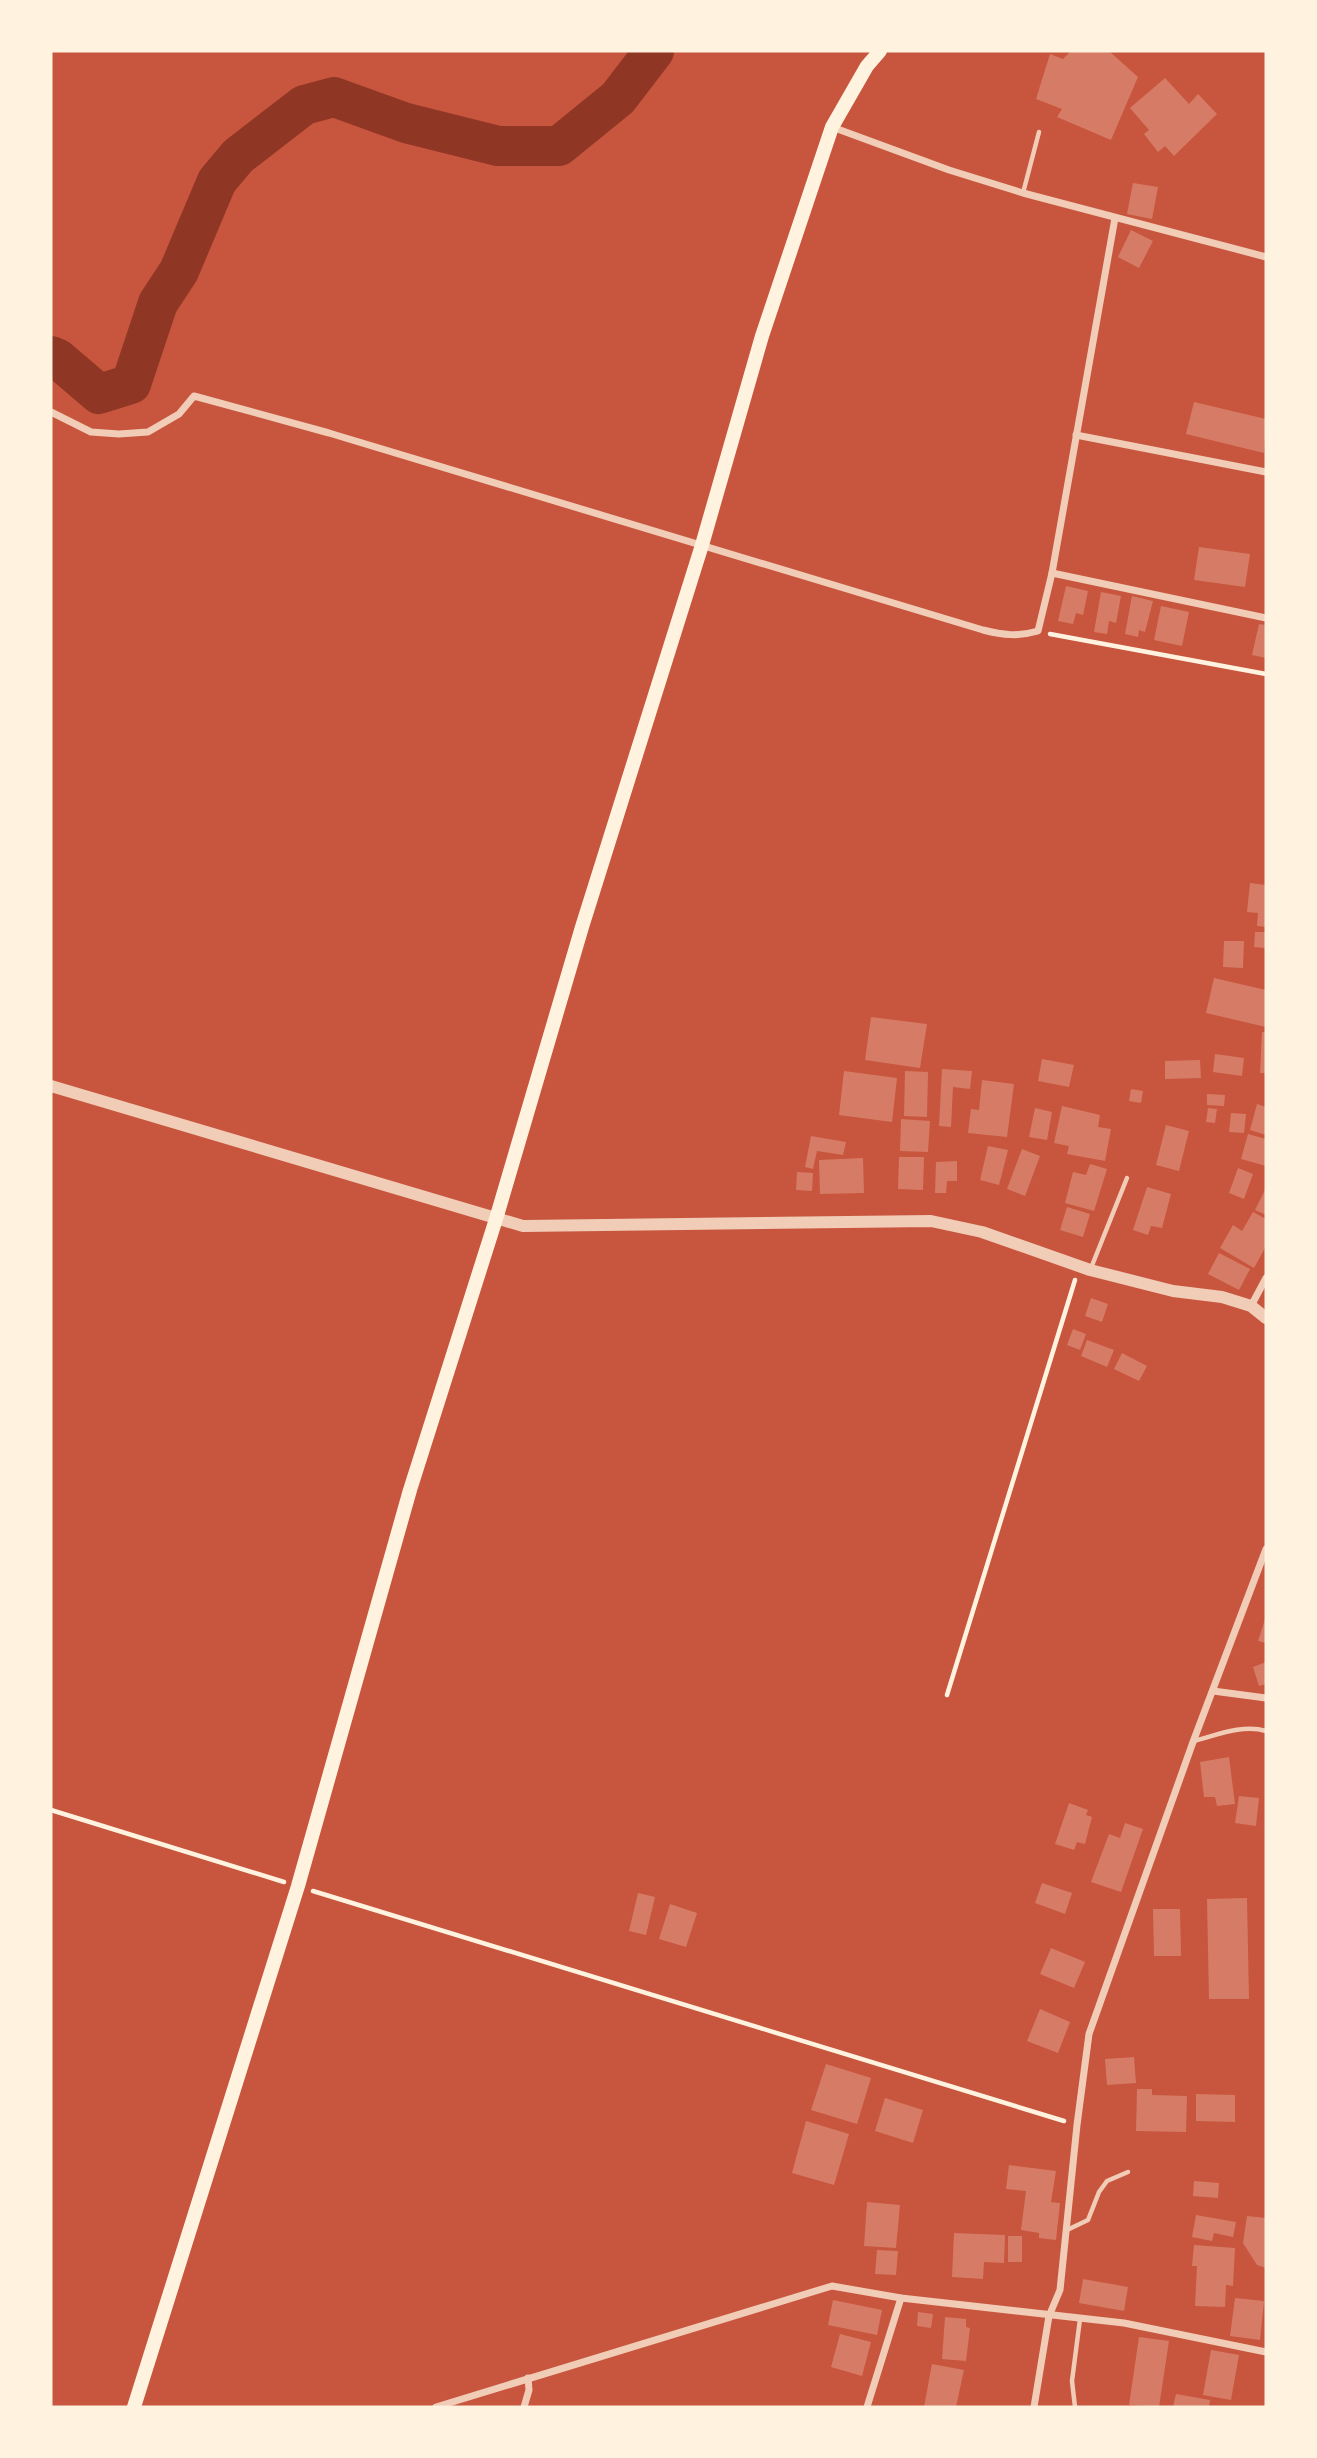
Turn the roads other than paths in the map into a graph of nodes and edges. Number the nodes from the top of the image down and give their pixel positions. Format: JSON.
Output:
{"nodes":[{"id":1,"x":880,"y":51,"type":"edge"},
{"id":2,"x":832,"y":127,"type":"junction"},
{"id":3,"x":1039,"y":132,"type":"dead end"},
{"id":4,"x":1023,"y":193,"type":"junction"},
{"id":5,"x":1115,"y":218,"type":"junction"},
{"id":6,"x":1266,"y":257,"type":"edge"},
{"id":7,"x":51,"y":412,"type":"edge"},
{"id":8,"x":1076,"y":435,"type":"junction"},
{"id":9,"x":1266,"y":472,"type":"edge"},
{"id":10,"x":702,"y":545,"type":"junction"},
{"id":11,"x":1052,"y":573,"type":"junction"},
{"id":12,"x":1266,"y":618,"type":"edge"},
{"id":13,"x":51,"y":1086,"type":"edge"},
{"id":14,"x":1127,"y":1178,"type":"dead end"},
{"id":15,"x":496,"y":1219,"type":"junction"},
{"id":16,"x":1085,"y":1268,"type":"junction"},
{"id":17,"x":1266,"y":1278,"type":"edge"},
{"id":18,"x":1251,"y":1306,"type":"junction"},
{"id":19,"x":1266,"y":1318,"type":"edge"},
{"id":20,"x":1266,"y":1549,"type":"edge"},
{"id":21,"x":1213,"y":1691,"type":"junction"},
{"id":22,"x":1266,"y":1698,"type":"edge"},
{"id":23,"x":1266,"y":1731,"type":"edge"},
{"id":24,"x":1194,"y":1742,"type":"junction"},
{"id":25,"x":1128,"y":2172,"type":"dead end"},
{"id":26,"x":1066,"y":2231,"type":"junction"},
{"id":27,"x":901,"y":2298,"type":"junction"},
{"id":28,"x":1049,"y":2316,"type":"junction"},
{"id":29,"x":1080,"y":2319,"type":"junction"},
{"id":30,"x":1266,"y":2352,"type":"edge"},
{"id":31,"x":528,"y":2378,"type":"junction"},
{"id":32,"x":134,"y":2407,"type":"edge"},
{"id":33,"x":436,"y":2407,"type":"edge"},
{"id":34,"x":524,"y":2407,"type":"edge"},
{"id":35,"x":867,"y":2407,"type":"edge"},
{"id":36,"x":1034,"y":2407,"type":"edge"},
{"id":37,"x":1074,"y":2407,"type":"edge"}],
"edges":[{"from":1,"to":2,"type":"main road"},
{"from":2,"to":4,"type":"street"},
{"from":2,"to":10,"type":"main road"},
{"from":3,"to":4,"type":"lane"},
{"from":4,"to":5,"type":"street"},
{"from":5,"to":6,"type":"street"},
{"from":5,"to":8,"type":"street"},
{"from":7,"to":10,"type":"street"},
{"from":8,"to":9,"type":"street"},
{"from":8,"to":11,"type":"street"},
{"from":10,"to":11,"type":"street"},
{"from":10,"to":15,"type":"main road"},
{"from":11,"to":12,"type":"street"},
{"from":13,"to":15,"type":"street"},
{"from":14,"to":16,"type":"lane"},
{"from":15,"to":16,"type":"street"},
{"from":15,"to":32,"type":"main road"},
{"from":16,"to":18,"type":"street"},
{"from":17,"to":18,"type":"street"},
{"from":18,"to":19,"type":"street"},
{"from":20,"to":21,"type":"street"},
{"from":21,"to":22,"type":"street"},
{"from":21,"to":24,"type":"street"},
{"from":23,"to":24,"type":"lane"},
{"from":24,"to":26,"type":"street"},
{"from":25,"to":26,"type":"lane"},
{"from":26,"to":28,"type":"street"},
{"from":27,"to":28,"type":"street"},
{"from":27,"to":31,"type":"street"},
{"from":27,"to":35,"type":"street"},
{"from":28,"to":29,"type":"street"},
{"from":28,"to":36,"type":"street"},
{"from":29,"to":30,"type":"street"},
{"from":29,"to":37,"type":"lane"},
{"from":31,"to":33,"type":"street"},
{"from":31,"to":34,"type":"street"}]}
